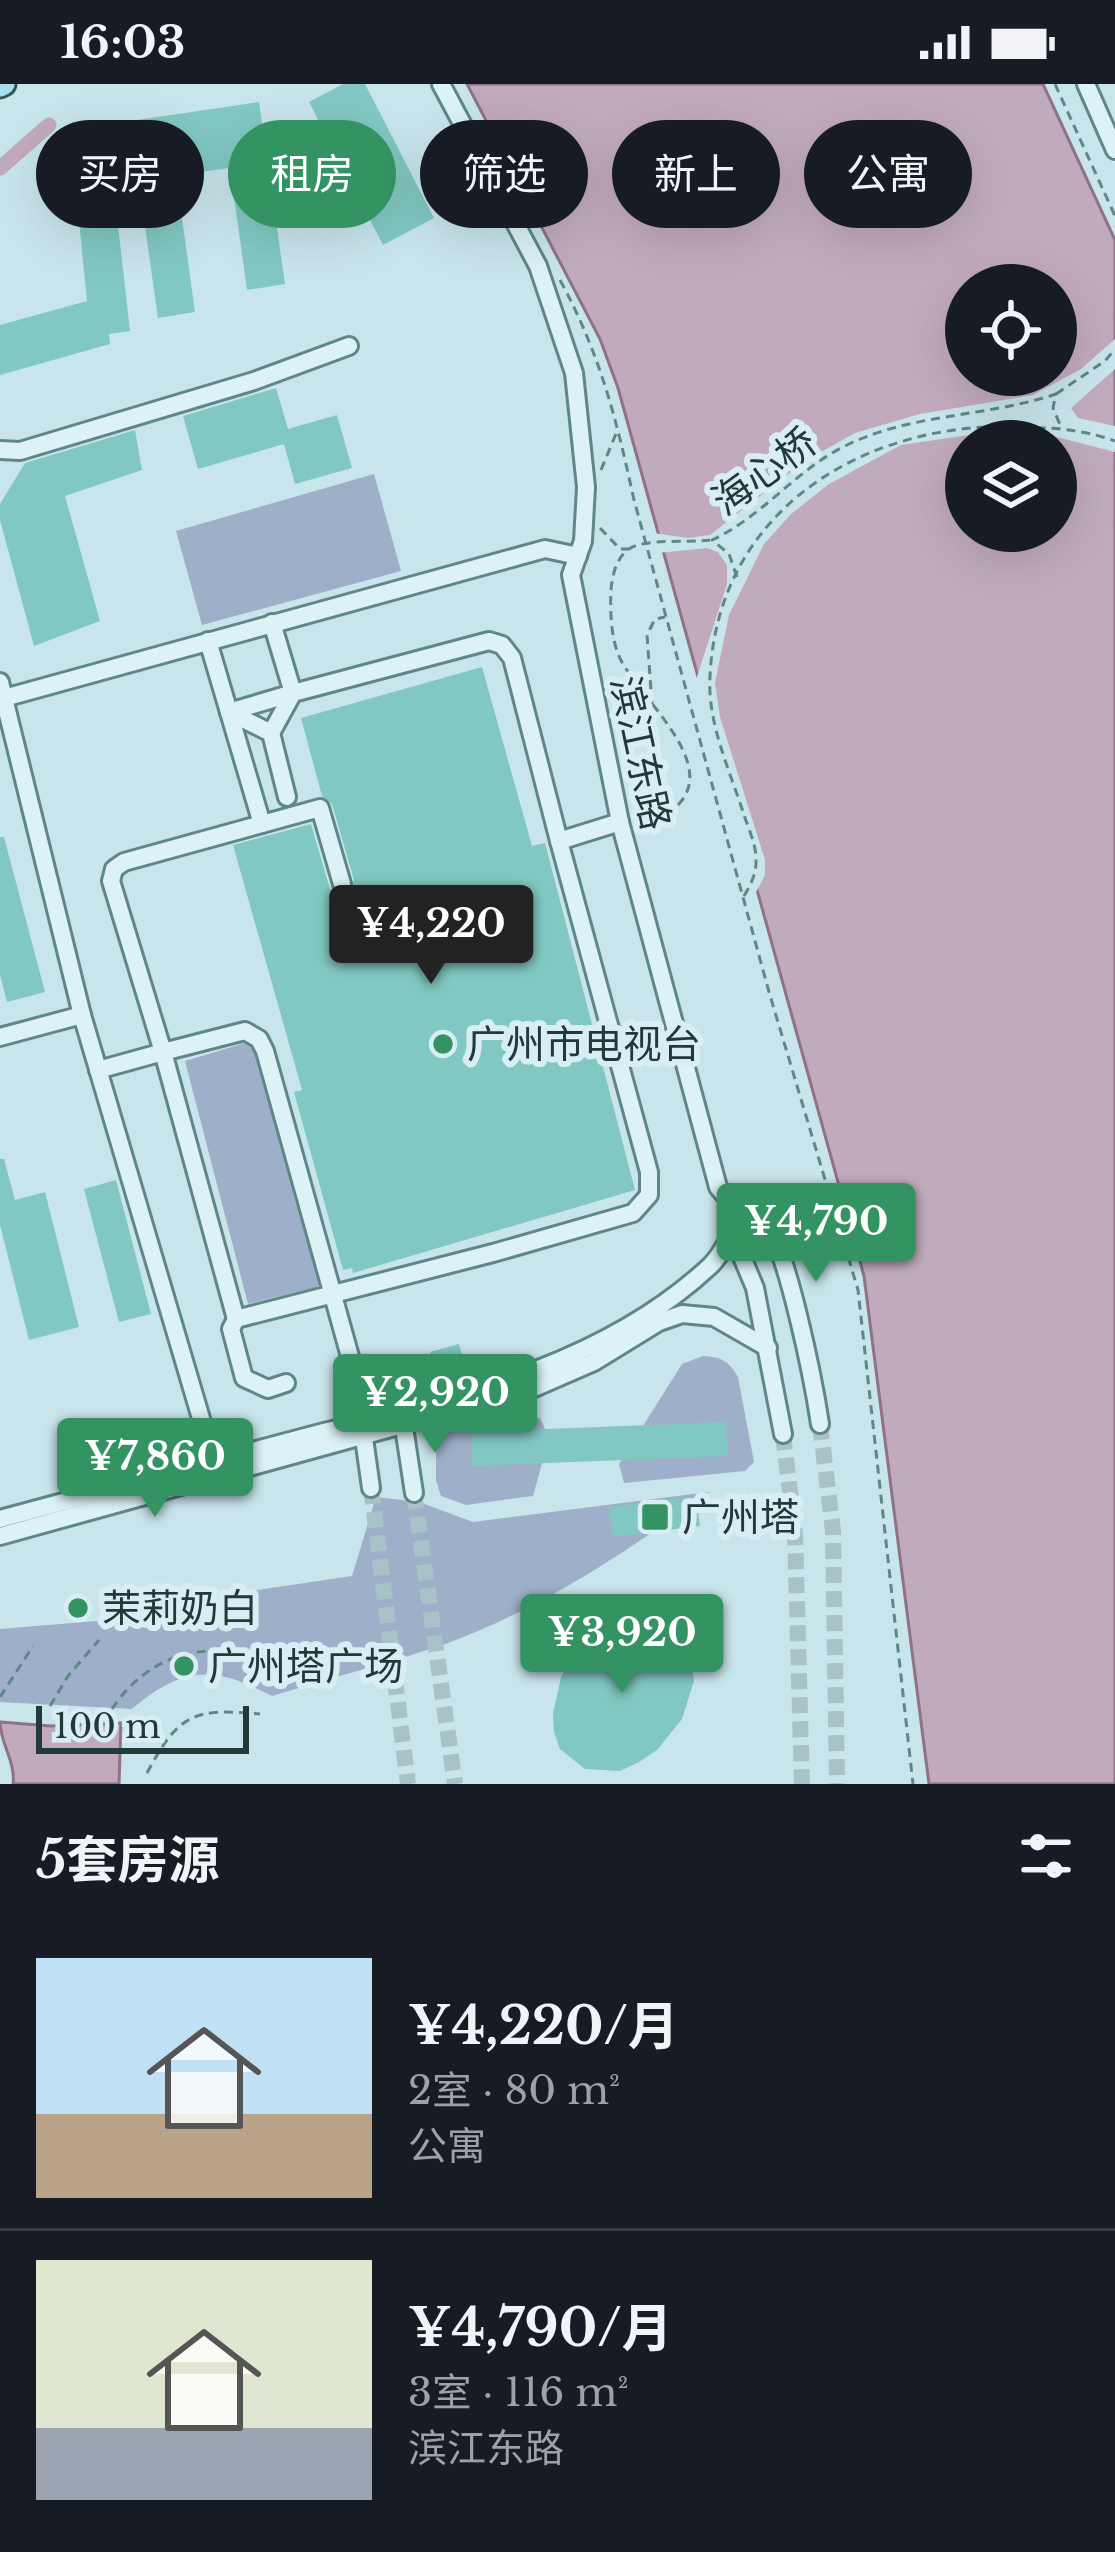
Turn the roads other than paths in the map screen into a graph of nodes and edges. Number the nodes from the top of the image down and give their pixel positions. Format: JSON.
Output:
{"nodes":[{"id":1,"x":441,"y":84,"type":"edge"},
{"id":2,"x":1086,"y":84,"type":"edge"},
{"id":3,"x":1115,"y":150,"type":"edge"},
{"id":4,"x":349,"y":346,"type":"dead end"},
{"id":5,"x":0,"y":450,"type":"edge"},
{"id":6,"x":578,"y":556,"type":"junction"},
{"id":7,"x":272,"y":623,"type":"junction"},
{"id":8,"x":208,"y":641,"type":"junction"},
{"id":9,"x":2,"y":690,"type":"edge"},
{"id":10,"x":293,"y":693,"type":"junction"},
{"id":11,"x":229,"y":712,"type":"junction"},
{"id":12,"x":272,"y":733,"type":"junction"},
{"id":13,"x":287,"y":797,"type":"dead end"},
{"id":14,"x":620,"y":822,"type":"junction"},
{"id":15,"x":262,"y":824,"type":"junction"},
{"id":16,"x":559,"y":841,"type":"junction"},
{"id":17,"x":343,"y":884,"type":"dead end"},
{"id":18,"x":82,"y":1015,"type":"junction"},
{"id":19,"x":0,"y":1037,"type":"edge"},
{"id":20,"x":163,"y":1052,"type":"junction"},
{"id":21,"x":98,"y":1070,"type":"junction"},
{"id":22,"x":766,"y":1222,"type":"junction"},
{"id":23,"x":732,"y":1233,"type":"junction"},
{"id":24,"x":334,"y":1294,"type":"junction"},
{"id":25,"x":236,"y":1319,"type":"junction"},
{"id":26,"x":768,"y":1348,"type":"junction"},
{"id":27,"x":286,"y":1383,"type":"dead end"},
{"id":28,"x":361,"y":1396,"type":"dead end"},
{"id":29,"x":379,"y":1418,"type":"junction"},
{"id":30,"x":820,"y":1424,"type":"tunnel mouth"},
{"id":31,"x":404,"y":1427,"type":"junction"},
{"id":32,"x":783,"y":1434,"type":"tunnel mouth"},
{"id":33,"x":364,"y":1438,"type":"junction"},
{"id":34,"x":216,"y":1469,"type":"junction"},
{"id":35,"x":370,"y":1488,"type":"tunnel mouth"},
{"id":36,"x":414,"y":1492,"type":"tunnel mouth"},
{"id":37,"x":0,"y":1519,"type":"edge"},
{"id":38,"x":0,"y":1536,"type":"edge"}],
"edges":[{"from":1,"to":6,"type":"street","name":"滨江东路"},
{"from":2,"to":3,"type":"street"},
{"from":4,"to":5,"type":"street"},
{"from":6,"to":7,"type":"street"},
{"from":6,"to":14,"type":"street","name":"滨江东路"},
{"from":7,"to":8,"type":"street"},
{"from":7,"to":10,"type":"street"},
{"from":8,"to":9,"type":"street"},
{"from":8,"to":11,"type":"street"},
{"from":9,"to":18,"type":"street"},
{"from":10,"to":11,"type":"street"},
{"from":10,"to":12,"type":"street"},
{"from":10,"to":16,"type":"street"},
{"from":11,"to":12,"type":"street"},
{"from":11,"to":15,"type":"street"},
{"from":12,"to":13,"type":"street"},
{"from":14,"to":16,"type":"street"},
{"from":14,"to":22,"type":"street","name":"滨江东路"},
{"from":15,"to":17,"type":"street"},
{"from":15,"to":20,"type":"street"},
{"from":16,"to":24,"type":"street"},
{"from":18,"to":19,"type":"street"},
{"from":18,"to":21,"type":"street"},
{"from":20,"to":21,"type":"street"},
{"from":20,"to":24,"type":"street"},
{"from":20,"to":25,"type":"street"},
{"from":21,"to":34,"type":"street"},
{"from":22,"to":23,"type":"street"},
{"from":22,"to":30,"type":"street"},
{"from":23,"to":26,"type":"street"},
{"from":23,"to":29,"type":"street"},
{"from":24,"to":25,"type":"street"},
{"from":24,"to":28,"type":"street"},
{"from":25,"to":27,"type":"street"},
{"from":26,"to":31,"type":"street"},
{"from":26,"to":32,"type":"street"},
{"from":29,"to":31,"type":"street"},
{"from":29,"to":33,"type":"street"},
{"from":29,"to":34,"type":"street"},
{"from":31,"to":33,"type":"street"},
{"from":31,"to":36,"type":"street"},
{"from":33,"to":34,"type":"street"},
{"from":33,"to":35,"type":"street"},
{"from":34,"to":37,"type":"street"},
{"from":34,"to":38,"type":"street"}]}
